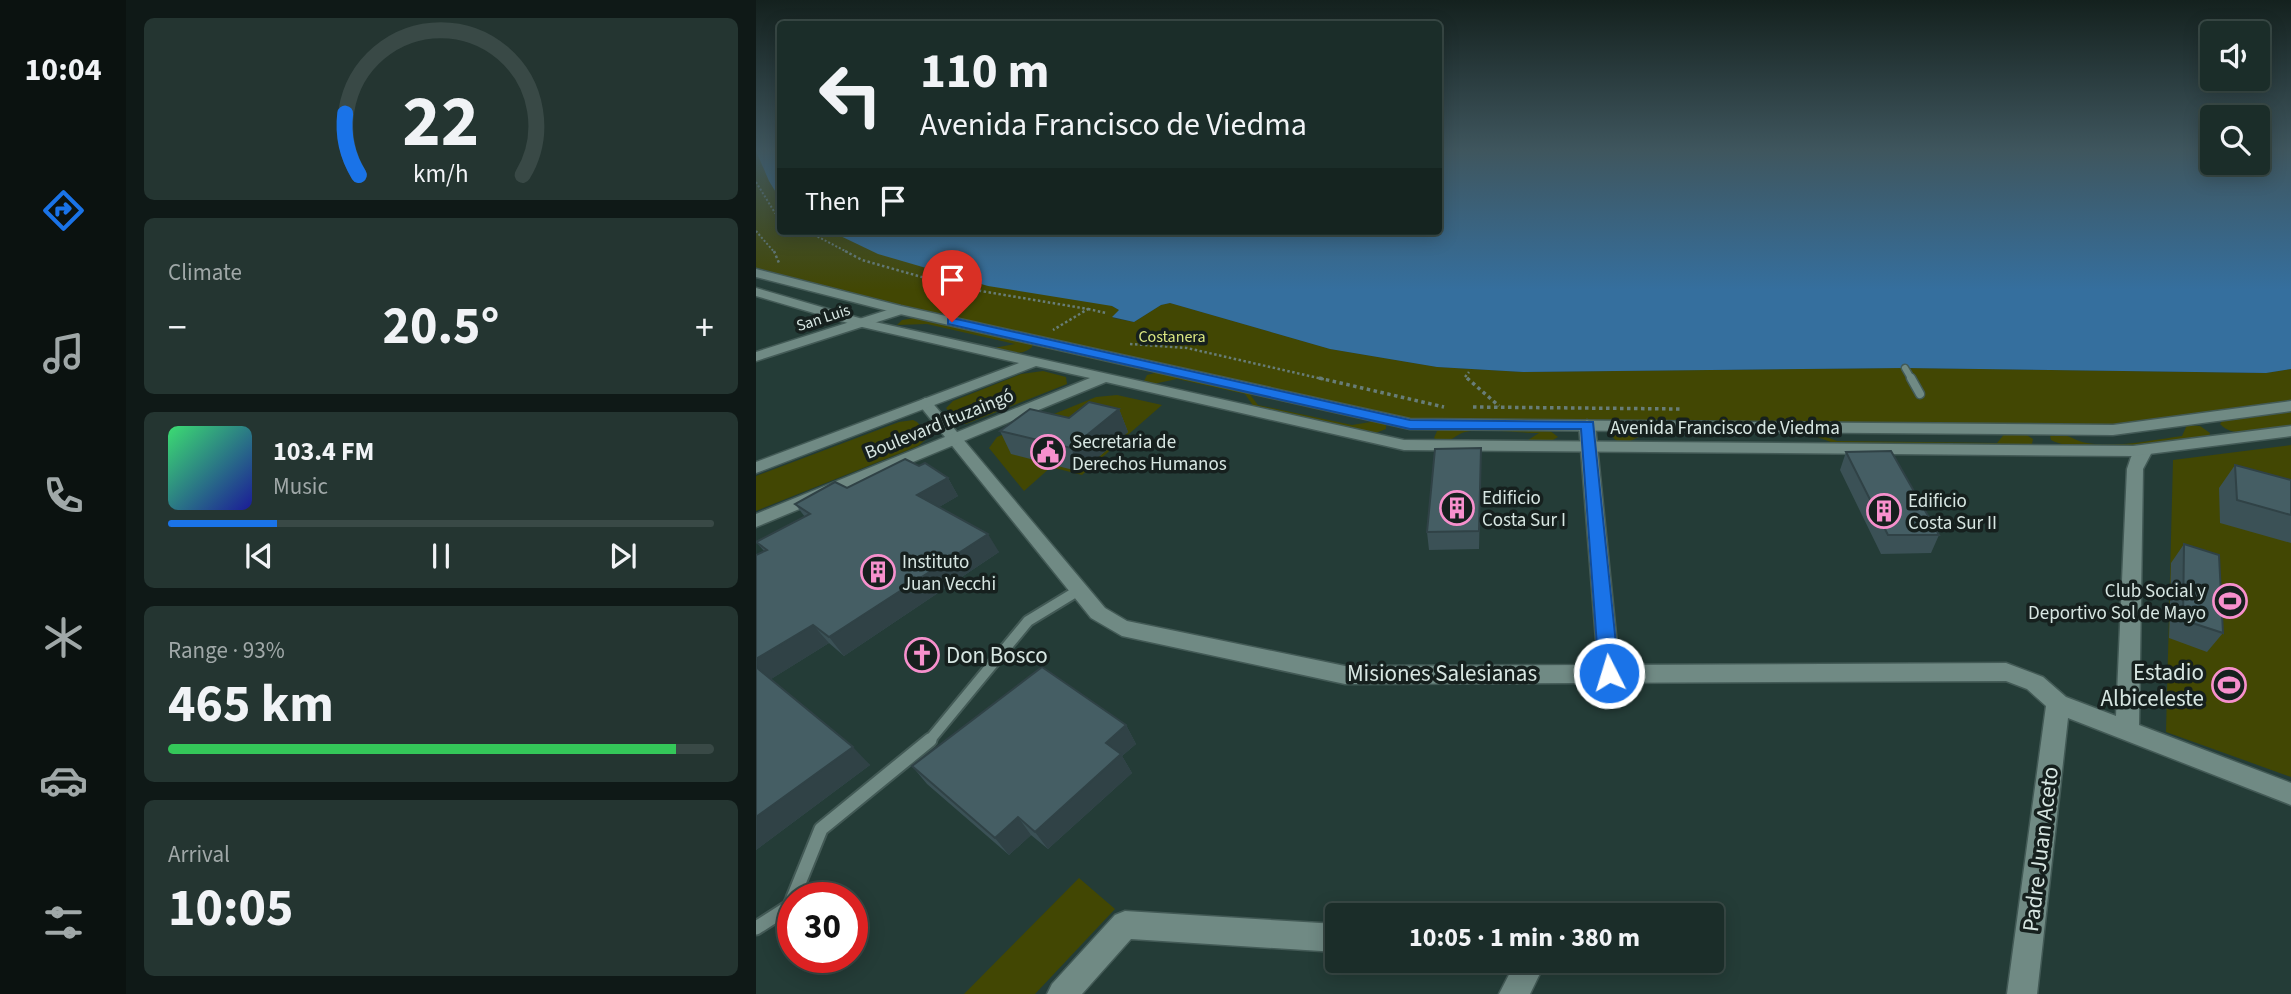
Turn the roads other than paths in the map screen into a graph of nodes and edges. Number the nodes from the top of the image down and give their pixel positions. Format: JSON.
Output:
{"nodes":[{"id":1,"x":756,"y":273,"type":"edge"},
{"id":2,"x":756,"y":292,"type":"edge"},
{"id":3,"x":900,"y":310,"type":"junction"},
{"id":4,"x":863,"y":323,"type":"junction"},
{"id":5,"x":1070,"y":348,"type":"junction"},
{"id":6,"x":756,"y":357,"type":"edge"},
{"id":7,"x":1033,"y":362,"type":"junction"},
{"id":8,"x":1138,"y":364,"type":"junction"},
{"id":9,"x":1905,"y":369,"type":"dead end"},
{"id":10,"x":1104,"y":378,"type":"junction"},
{"id":11,"x":1920,"y":394,"type":"dead end"},
{"id":12,"x":925,"y":403,"type":"junction"},
{"id":13,"x":2291,"y":407,"type":"edge"},
{"id":14,"x":2201,"y":419,"type":"junction"},
{"id":15,"x":1410,"y":425,"type":"junction"},
{"id":16,"x":1587,"y":425,"type":"junction"},
{"id":17,"x":2033,"y":429,"type":"junction"},
{"id":18,"x":2291,"y":431,"type":"edge"},
{"id":19,"x":955,"y":439,"type":"junction"},
{"id":20,"x":2229,"y":439,"type":"junction"},
{"id":21,"x":1404,"y":445,"type":"junction"},
{"id":22,"x":1590,"y":448,"type":"junction"},
{"id":23,"x":2051,"y":450,"type":"junction"},
{"id":24,"x":2146,"y":450,"type":"junction"},
{"id":25,"x":756,"y":468,"type":"edge"},
{"id":26,"x":756,"y":521,"type":"edge"},
{"id":27,"x":1079,"y":590,"type":"junction"},
{"id":28,"x":1609,"y":673,"type":"junction"},
{"id":29,"x":2057,"y":704,"type":"junction"},
{"id":30,"x":2127,"y":731,"type":"junction"},
{"id":31,"x":2291,"y":794,"type":"edge"},
{"id":32,"x":799,"y":882,"type":"edge"},
{"id":33,"x":777,"y":915,"type":"edge"},
{"id":34,"x":756,"y":928,"type":"edge"},
{"id":35,"x":1325,"y":938,"type":"edge"},
{"id":36,"x":1525,"y":973,"type":"edge"},
{"id":37,"x":1062,"y":994,"type":"edge"},
{"id":38,"x":1514,"y":994,"type":"edge"},
{"id":39,"x":2022,"y":994,"type":"edge"}],
"edges":[{"from":1,"to":3,"type":"main road","name":"Avenida Francisco de Viedma"},
{"from":2,"to":4,"type":"main road","name":"Avenida Francisco de Viedma"},
{"from":3,"to":4,"type":"main road","name":"San Luis"},
{"from":3,"to":5,"type":"main road","name":"Avenida Francisco de Viedma"},
{"from":4,"to":6,"type":"main road","name":"San Luis"},
{"from":4,"to":7,"type":"main road","name":"Avenida Francisco de Viedma"},
{"from":5,"to":7,"type":"main road","name":"Boulevard Ituzaingó"},
{"from":5,"to":8,"type":"main road","name":"Avenida Francisco de Viedma"},
{"from":7,"to":10,"type":"main road","name":"Avenida Francisco de Viedma"},
{"from":7,"to":12,"type":"main road","name":"Boulevard Ituzaingó"},
{"from":8,"to":10,"type":"main road","name":"Boulevard Ituzaingó"},
{"from":8,"to":15,"type":"main road","name":"Avenida Francisco de Viedma"},
{"from":9,"to":11,"type":"lane"},
{"from":10,"to":19,"type":"main road","name":"Boulevard Ituzaingó"},
{"from":10,"to":21,"type":"main road","name":"Avenida Francisco de Viedma"},
{"from":12,"to":19,"type":"main road","name":"Misiones Salesianas"},
{"from":12,"to":25,"type":"main road","name":"Boulevard Ituzaingó"},
{"from":13,"to":14,"type":"main road","name":"Avenida Francisco de Viedma"},
{"from":14,"to":17,"type":"main road","name":"Avenida Francisco de Viedma"},
{"from":14,"to":20,"type":"main road"},
{"from":15,"to":16,"type":"main road","name":"Avenida Francisco de Viedma"},
{"from":15,"to":21,"type":"main road"},
{"from":16,"to":17,"type":"main road","name":"Avenida Francisco de Viedma"},
{"from":16,"to":22,"type":"main road"},
{"from":17,"to":23,"type":"main road"},
{"from":18,"to":20,"type":"main road","name":"Avenida Francisco de Viedma"},
{"from":19,"to":26,"type":"main road","name":"Boulevard Ituzaingó"},
{"from":19,"to":27,"type":"main road","name":"Misiones Salesianas"},
{"from":20,"to":24,"type":"main road","name":"Avenida Francisco de Viedma"},
{"from":21,"to":22,"type":"main road","name":"Avenida Francisco de Viedma"},
{"from":22,"to":23,"type":"main road","name":"Avenida Francisco de Viedma"},
{"from":22,"to":28,"type":"main road"},
{"from":23,"to":24,"type":"main road","name":"Avenida Francisco de Viedma"},
{"from":24,"to":30,"type":"main road"},
{"from":27,"to":28,"type":"main road","name":"Misiones Salesianas"},
{"from":27,"to":32,"type":"lane"},
{"from":28,"to":29,"type":"main road","name":"Misiones Salesianas"},
{"from":29,"to":30,"type":"main road","name":"Misiones Salesianas"},
{"from":29,"to":39,"type":"main road","name":"Padre Juan Aceto"},
{"from":30,"to":31,"type":"main road","name":"Misiones Salesianas"},
{"from":33,"to":34,"type":"lane"},
{"from":35,"to":37,"type":"main road"},
{"from":36,"to":38,"type":"main road"}]}
